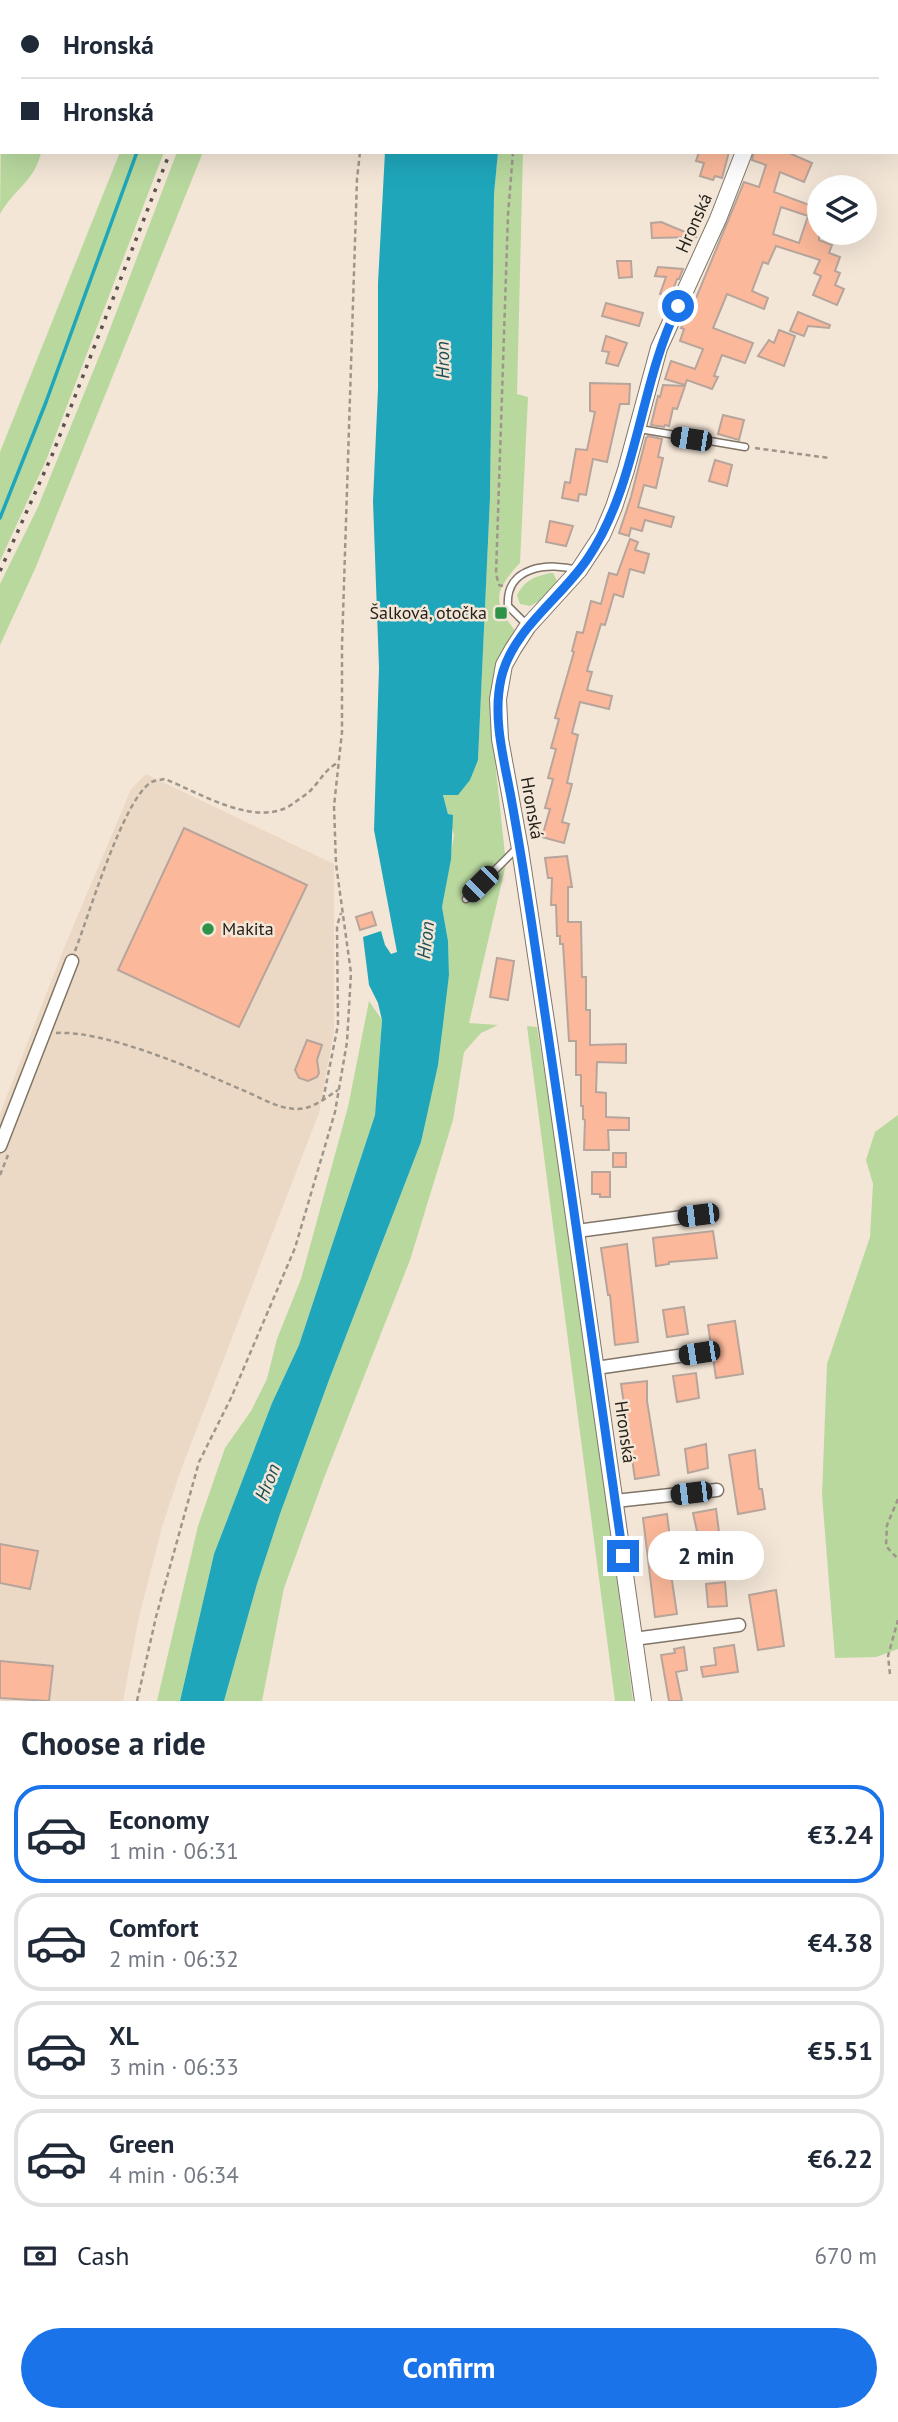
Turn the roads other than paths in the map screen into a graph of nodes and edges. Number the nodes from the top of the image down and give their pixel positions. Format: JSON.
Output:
{"nodes":[{"id":1,"x":743,"y":154,"type":"edge"},
{"id":2,"x":638,"y":429,"type":"junction"},
{"id":3,"x":745,"y":447,"type":"road end"},
{"id":4,"x":579,"y":570,"type":"junction"},
{"id":5,"x":528,"y":626,"type":"junction"},
{"id":6,"x":520,"y":846,"type":"junction"},
{"id":7,"x":466,"y":899,"type":"dead end"},
{"id":8,"x":72,"y":961,"type":"road end"},
{"id":9,"x":0,"y":1146,"type":"edge"},
{"id":10,"x":698,"y":1215,"type":"dead end"},
{"id":11,"x":577,"y":1231,"type":"junction"},
{"id":12,"x":699,"y":1353,"type":"dead end"},
{"id":13,"x":596,"y":1368,"type":"junction"},
{"id":14,"x":716,"y":1490,"type":"dead end"},
{"id":15,"x":615,"y":1501,"type":"junction"},
{"id":16,"x":739,"y":1625,"type":"dead end"},
{"id":17,"x":635,"y":1639,"type":"junction"},
{"id":18,"x":643,"y":1701,"type":"edge"}],
"edges":[{"from":1,"to":2,"type":"street","name":"Hronská"},
{"from":2,"to":3,"type":"lane"},
{"from":2,"to":4,"type":"street","name":"Hronská"},
{"from":4,"to":5,"type":"street","name":"Hronská"},
{"from":4,"to":5,"type":"lane"},
{"from":5,"to":6,"type":"street","name":"Hronská"},
{"from":6,"to":7,"type":"lane"},
{"from":6,"to":11,"type":"street","name":"Hronská"},
{"from":8,"to":9,"type":"street"},
{"from":10,"to":11,"type":"street"},
{"from":11,"to":13,"type":"street","name":"Hronská"},
{"from":12,"to":13,"type":"street"},
{"from":13,"to":15,"type":"street","name":"Hronská"},
{"from":14,"to":15,"type":"street"},
{"from":15,"to":17,"type":"street","name":"Hronská"},
{"from":16,"to":17,"type":"street"},
{"from":17,"to":18,"type":"street","name":"Hronská"}]}
